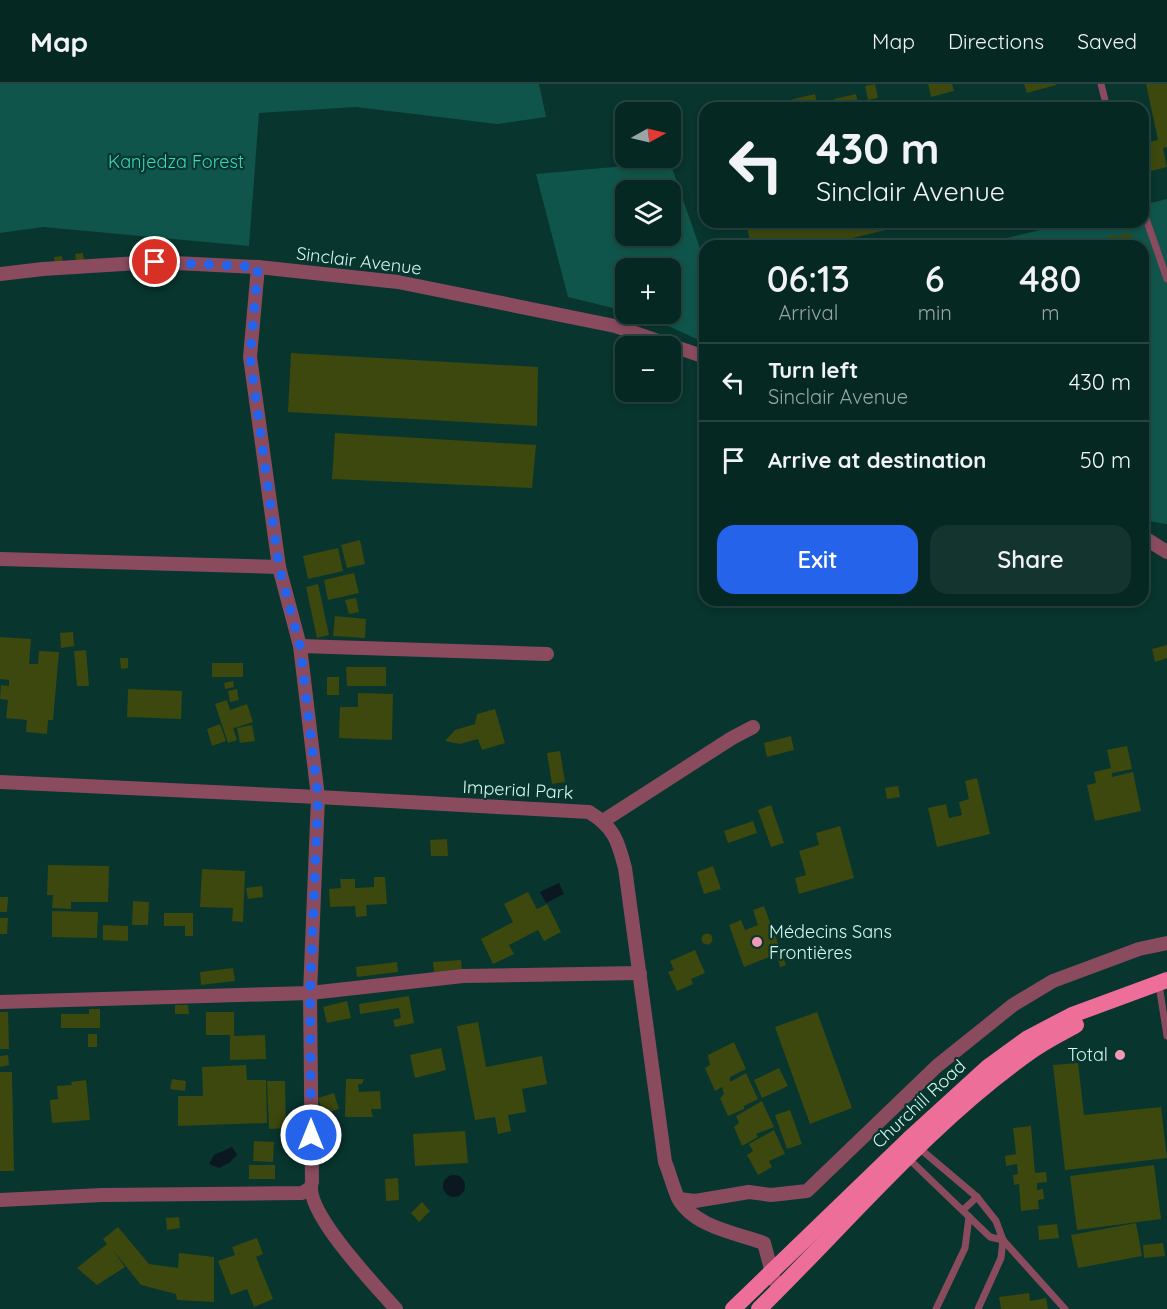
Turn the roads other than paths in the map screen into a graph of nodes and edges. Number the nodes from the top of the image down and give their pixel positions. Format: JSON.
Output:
{"nodes":[{"id":1,"x":1101,"y":84,"type":"edge"},
{"id":2,"x":1106,"y":102,"type":"edge"},
{"id":3,"x":1149,"y":227,"type":"edge"},
{"id":4,"x":258,"y":267,"type":"junction"},
{"id":5,"x":0,"y":274,"type":"edge"},
{"id":6,"x":1167,"y":279,"type":"edge"},
{"id":7,"x":699,"y":355,"type":"edge"},
{"id":8,"x":1149,"y":541,"type":"edge"},
{"id":9,"x":1167,"y":552,"type":"edge"},
{"id":10,"x":0,"y":559,"type":"edge"},
{"id":11,"x":279,"y":567,"type":"junction"},
{"id":12,"x":300,"y":646,"type":"junction"},
{"id":13,"x":547,"y":654,"type":"dead end"},
{"id":14,"x":753,"y":727,"type":"dead end"},
{"id":15,"x":0,"y":782,"type":"edge"},
{"id":16,"x":318,"y":797,"type":"junction"},
{"id":17,"x":603,"y":821,"type":"junction"},
{"id":18,"x":1167,"y":943,"type":"edge"},
{"id":19,"x":640,"y":973,"type":"junction"},
{"id":20,"x":1163,"y":986,"type":"edge"},
{"id":21,"x":310,"y":993,"type":"junction"},
{"id":22,"x":0,"y":1002,"type":"edge"},
{"id":23,"x":1167,"y":1036,"type":"edge"},
{"id":24,"x":909,"y":1148,"type":"junction"},
{"id":25,"x":309,"y":1189,"type":"junction"},
{"id":26,"x":977,"y":1197,"type":"junction"},
{"id":27,"x":679,"y":1199,"type":"junction"},
{"id":28,"x":0,"y":1200,"type":"edge"},
{"id":29,"x":963,"y":1210,"type":"junction"},
{"id":30,"x":969,"y":1217,"type":"junction"},
{"id":31,"x":1003,"y":1240,"type":"junction"},
{"id":32,"x":771,"y":1270,"type":"junction"},
{"id":33,"x":776,"y":1292,"type":"junction"},
{"id":34,"x":396,"y":1309,"type":"edge"},
{"id":35,"x":733,"y":1309,"type":"edge"},
{"id":36,"x":759,"y":1309,"type":"edge"},
{"id":37,"x":936,"y":1309,"type":"edge"},
{"id":38,"x":978,"y":1309,"type":"edge"},
{"id":39,"x":1065,"y":1309,"type":"edge"}],
"edges":[{"from":1,"to":2,"type":"lane"},
{"from":3,"to":6,"type":"lane"},
{"from":4,"to":5,"type":"street","name":"Sinclair Avenue"},
{"from":4,"to":7,"type":"street","name":"Sinclair Avenue"},
{"from":4,"to":11,"type":"street"},
{"from":8,"to":9,"type":"street"},
{"from":10,"to":11,"type":"street"},
{"from":11,"to":12,"type":"street"},
{"from":12,"to":13,"type":"street"},
{"from":12,"to":16,"type":"street"},
{"from":14,"to":17,"type":"street"},
{"from":15,"to":16,"type":"street","name":"Imperial Park"},
{"from":16,"to":17,"type":"street","name":"Imperial Park"},
{"from":16,"to":21,"type":"street"},
{"from":17,"to":19,"type":"street"},
{"from":18,"to":27,"type":"street"},
{"from":19,"to":21,"type":"street"},
{"from":19,"to":27,"type":"street"},
{"from":20,"to":23,"type":"lane"},
{"from":20,"to":24,"type":"highway","name":"Churchill Road"},
{"from":21,"to":22,"type":"street"},
{"from":21,"to":25,"type":"street"},
{"from":24,"to":26,"type":"lane"},
{"from":24,"to":29,"type":"lane"},
{"from":24,"to":32,"type":"highway","name":"Churchill Road"},
{"from":24,"to":33,"type":"highway","name":"Churchill Road"},
{"from":25,"to":28,"type":"street"},
{"from":25,"to":34,"type":"street"},
{"from":26,"to":29,"type":"lane"},
{"from":26,"to":31,"type":"lane"},
{"from":27,"to":32,"type":"street"},
{"from":29,"to":30,"type":"lane"},
{"from":30,"to":31,"type":"lane"},
{"from":30,"to":37,"type":"lane"},
{"from":31,"to":38,"type":"lane"},
{"from":31,"to":39,"type":"lane"},
{"from":32,"to":33,"type":"street"},
{"from":32,"to":35,"type":"highway","name":"Churchill Road"},
{"from":33,"to":36,"type":"highway","name":"Churchill Road"}]}
